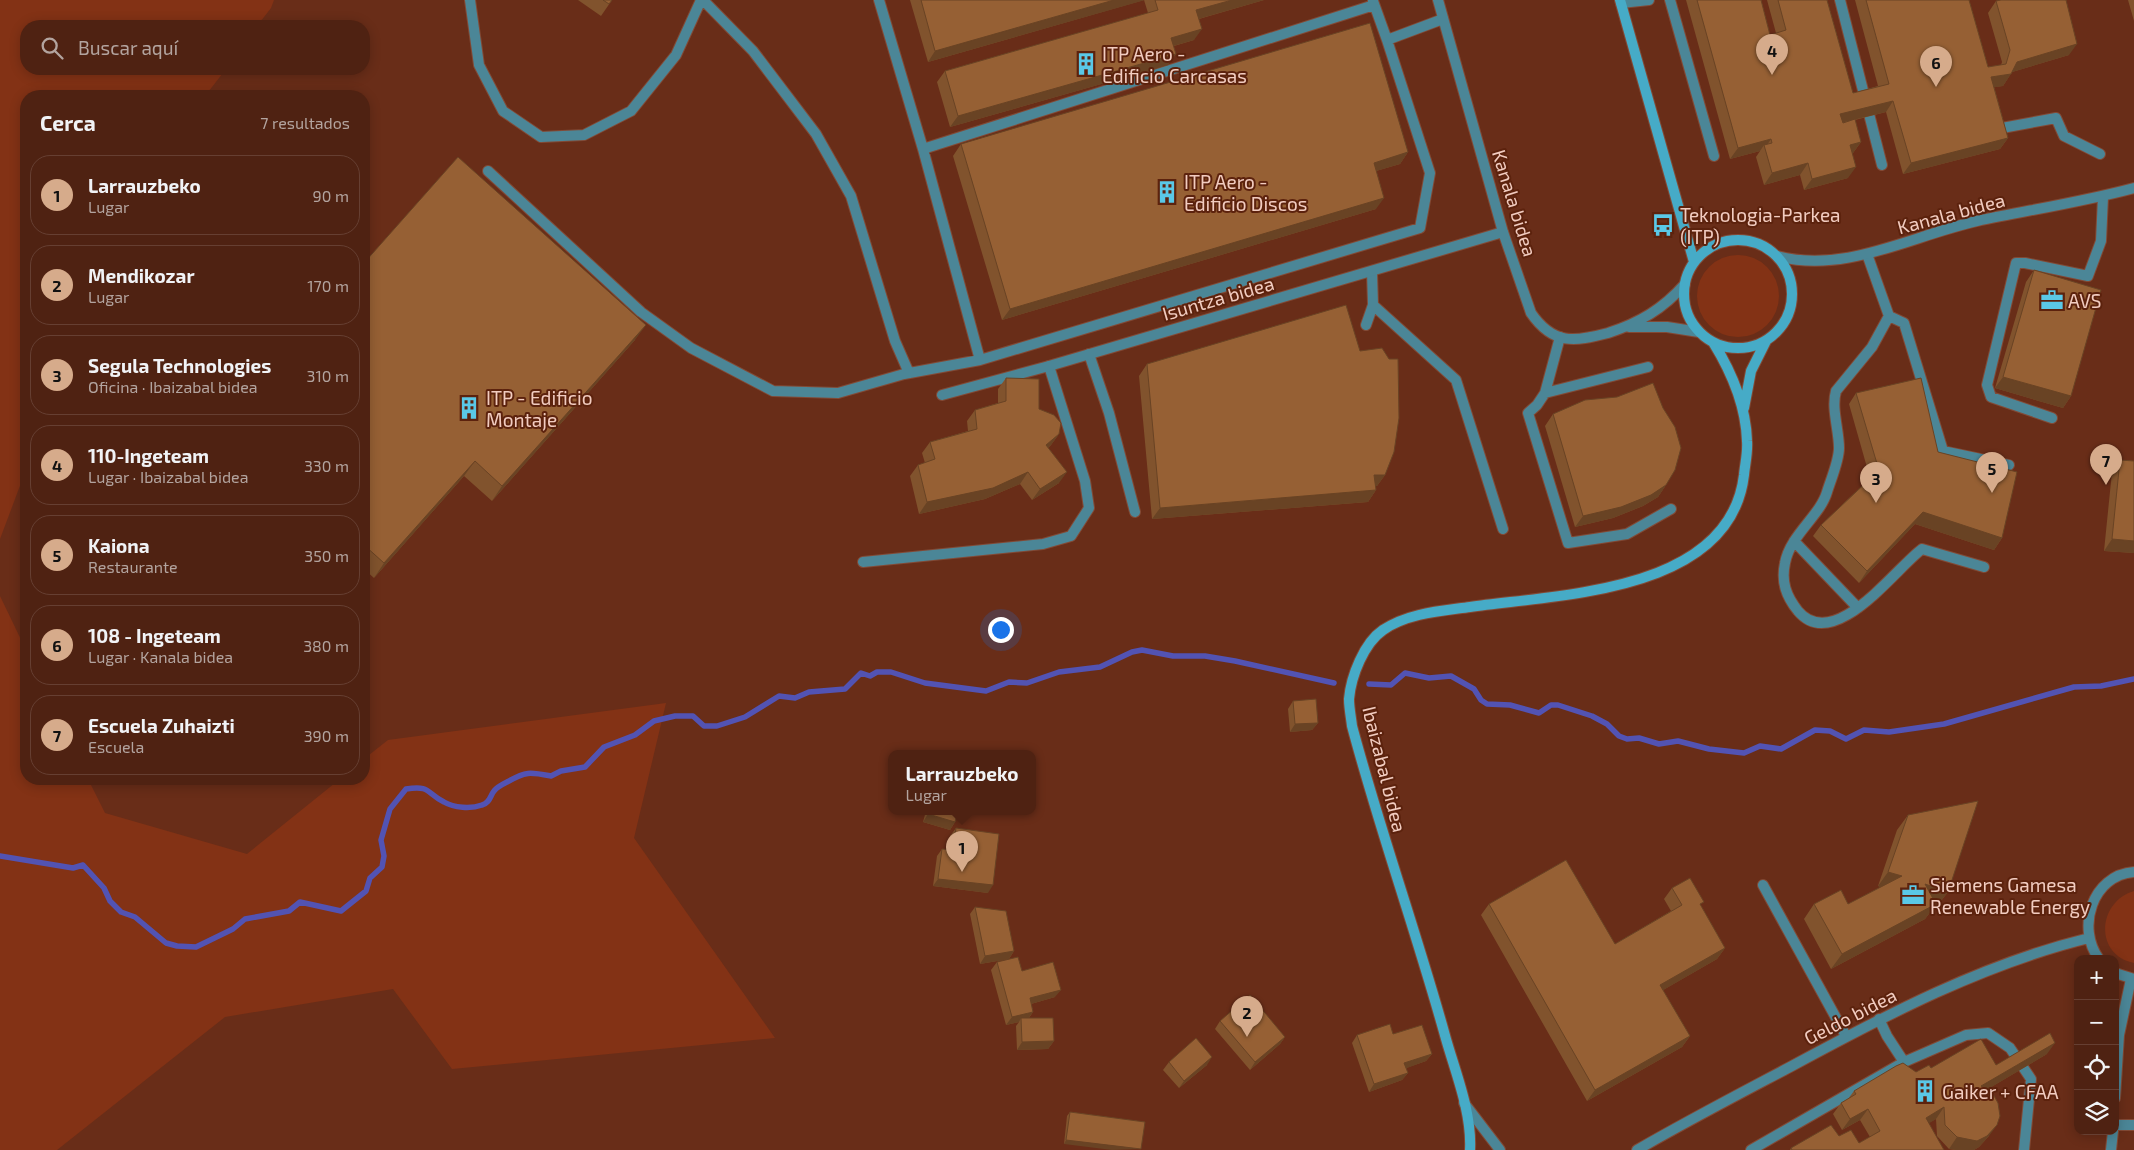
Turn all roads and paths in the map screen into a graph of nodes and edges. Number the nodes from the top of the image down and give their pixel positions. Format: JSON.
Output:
{"nodes":[{"id":1,"x":470,"y":0,"type":"edge"},
{"id":2,"x":702,"y":0,"type":"edge"},
{"id":3,"x":879,"y":0,"type":"edge"},
{"id":4,"x":1438,"y":0,"type":"edge"},
{"id":5,"x":1649,"y":0,"type":"edge"},
{"id":6,"x":1670,"y":0,"type":"edge"},
{"id":7,"x":1840,"y":0,"type":"edge"},
{"id":8,"x":1620,"y":2,"type":"edge"},
{"id":9,"x":1374,"y":3,"type":"edge"},
{"id":10,"x":1443,"y":19,"type":"junction"},
{"id":11,"x":1387,"y":40,"type":"junction"},
{"id":12,"x":2002,"y":128,"type":"edge"},
{"id":13,"x":923,"y":149,"type":"junction"},
{"id":14,"x":2100,"y":154,"type":"dead end"},
{"id":15,"x":1714,"y":156,"type":"dead end"},
{"id":16,"x":1882,"y":165,"type":"dead end"},
{"id":17,"x":488,"y":171,"type":"dead end"},
{"id":18,"x":2134,"y":188,"type":"edge"},
{"id":19,"x":2103,"y":196,"type":"junction"},
{"id":20,"x":1503,"y":232,"type":"junction"},
{"id":21,"x":1867,"y":254,"type":"junction"},
{"id":22,"x":1777,"y":256,"type":"junction"},
{"id":23,"x":1694,"y":262,"type":"junction"},
{"id":24,"x":1372,"y":272,"type":"junction"},
{"id":25,"x":1685,"y":284,"type":"junction"},
{"id":26,"x":1373,"y":305,"type":"junction"},
{"id":27,"x":1889,"y":316,"type":"junction"},
{"id":28,"x":1366,"y":325,"type":"dead end"},
{"id":29,"x":1626,"y":327,"type":"junction"},
{"id":30,"x":1699,"y":332,"type":"junction"},
{"id":31,"x":1560,"y":338,"type":"junction"},
{"id":32,"x":1766,"y":341,"type":"junction"},
{"id":33,"x":1713,"y":342,"type":"junction"},
{"id":34,"x":1089,"y":354,"type":"junction"},
{"id":35,"x":980,"y":360,"type":"junction"},
{"id":36,"x":1049,"y":366,"type":"junction"},
{"id":37,"x":1648,"y":367,"type":"dead end"},
{"id":38,"x":910,"y":373,"type":"junction"},
{"id":39,"x":1545,"y":393,"type":"junction"},
{"id":40,"x":942,"y":395,"type":"dead end"},
{"id":41,"x":2052,"y":418,"type":"dead end"},
{"id":42,"x":1744,"y":419,"type":"junction"},
{"id":43,"x":2009,"y":465,"type":"dead end"},
{"id":44,"x":1671,"y":509,"type":"dead end"},
{"id":45,"x":1135,"y":512,"type":"dead end"},
{"id":46,"x":1503,"y":529,"type":"dead end"},
{"id":47,"x":1794,"y":541,"type":"junction"},
{"id":48,"x":863,"y":562,"type":"dead end"},
{"id":49,"x":1984,"y":567,"type":"dead end"},
{"id":50,"x":1858,"y":608,"type":"junction"},
{"id":51,"x":2134,"y":872,"type":"edge"},
{"id":52,"x":1763,"y":885,"type":"dead end"},
{"id":53,"x":2089,"y":938,"type":"junction"},
{"id":54,"x":2097,"y":955,"type":"edge"},
{"id":55,"x":2119,"y":974,"type":"edge"},
{"id":56,"x":2133,"y":979,"type":"edge"},
{"id":57,"x":1879,"y":1019,"type":"junction"},
{"id":58,"x":1846,"y":1036,"type":"junction"},
{"id":59,"x":1904,"y":1062,"type":"junction"},
{"id":60,"x":2116,"y":1090,"type":"edge"},
{"id":61,"x":1464,"y":1102,"type":"junction"},
{"id":62,"x":2119,"y":1125,"type":"edge"},
{"id":63,"x":2134,"y":1125,"type":"edge"},
{"id":64,"x":2113,"y":1135,"type":"edge"},
{"id":65,"x":1470,"y":1150,"type":"edge"},
{"id":66,"x":1500,"y":1150,"type":"edge"},
{"id":67,"x":1637,"y":1150,"type":"edge"},
{"id":68,"x":1751,"y":1150,"type":"edge"},
{"id":69,"x":2024,"y":1150,"type":"edge"},
{"id":70,"x":2112,"y":1150,"type":"edge"}],
"edges":[{"from":1,"to":2,"type":"street"},
{"from":2,"to":38,"type":"street"},
{"from":3,"to":13,"type":"street"},
{"from":4,"to":10,"type":"street","name":"Kanala bidea"},
{"from":5,"to":8,"type":"street"},
{"from":6,"to":15,"type":"street"},
{"from":7,"to":16,"type":"street"},
{"from":8,"to":23,"type":"street"},
{"from":9,"to":11,"type":"street"},
{"from":9,"to":13,"type":"street"},
{"from":10,"to":11,"type":"street"},
{"from":10,"to":20,"type":"street","name":"Kanala bidea"},
{"from":11,"to":35,"type":"street"},
{"from":12,"to":14,"type":"street"},
{"from":13,"to":35,"type":"street"},
{"from":17,"to":38,"type":"street"},
{"from":18,"to":19,"type":"street","name":"Kanala bidea"},
{"from":19,"to":21,"type":"street","name":"Kanala bidea"},
{"from":19,"to":41,"type":"street"},
{"from":20,"to":24,"type":"street","name":"Isuntza bidea"},
{"from":20,"to":31,"type":"street","name":"Kanala bidea"},
{"from":21,"to":22,"type":"street","name":"Kanala bidea"},
{"from":21,"to":27,"type":"street"},
{"from":22,"to":23,"type":"street"},
{"from":22,"to":32,"type":"street"},
{"from":23,"to":25,"type":"street"},
{"from":24,"to":26,"type":"street"},
{"from":24,"to":34,"type":"street","name":"Isuntza bidea"},
{"from":25,"to":29,"type":"street"},
{"from":25,"to":30,"type":"street"},
{"from":26,"to":28,"type":"street"},
{"from":26,"to":46,"type":"street"},
{"from":27,"to":43,"type":"street"},
{"from":27,"to":47,"type":"street"},
{"from":29,"to":30,"type":"street"},
{"from":29,"to":31,"type":"street"},
{"from":30,"to":33,"type":"street"},
{"from":31,"to":39,"type":"street"},
{"from":32,"to":33,"type":"street"},
{"from":32,"to":42,"type":"street","name":"Ibaizabal bidea"},
{"from":33,"to":42,"type":"street","name":"Ibaizabal bidea"},
{"from":34,"to":36,"type":"street","name":"Isuntza bidea"},
{"from":34,"to":45,"type":"street"},
{"from":35,"to":38,"type":"street"},
{"from":36,"to":40,"type":"street","name":"Isuntza bidea"},
{"from":36,"to":48,"type":"street"},
{"from":37,"to":39,"type":"street"},
{"from":39,"to":44,"type":"street"},
{"from":42,"to":61,"type":"street","name":"Ibaizabal bidea"},
{"from":47,"to":50,"type":"street"},
{"from":47,"to":50,"type":"street"},
{"from":49,"to":50,"type":"street"},
{"from":51,"to":53,"type":"street"},
{"from":52,"to":58,"type":"street"},
{"from":53,"to":54,"type":"street"},
{"from":53,"to":57,"type":"street","name":"Geldo bidea"},
{"from":55,"to":56,"type":"street"},
{"from":56,"to":60,"type":"street"},
{"from":57,"to":58,"type":"street","name":"Geldo bidea"},
{"from":57,"to":59,"type":"street"},
{"from":58,"to":67,"type":"street","name":"Geldo bidea"},
{"from":59,"to":68,"type":"street"},
{"from":59,"to":69,"type":"street"},
{"from":61,"to":65,"type":"street","name":"Ibaizabal bidea"},
{"from":61,"to":66,"type":"street"},
{"from":62,"to":63,"type":"street"},
{"from":64,"to":70,"type":"street"}]}
